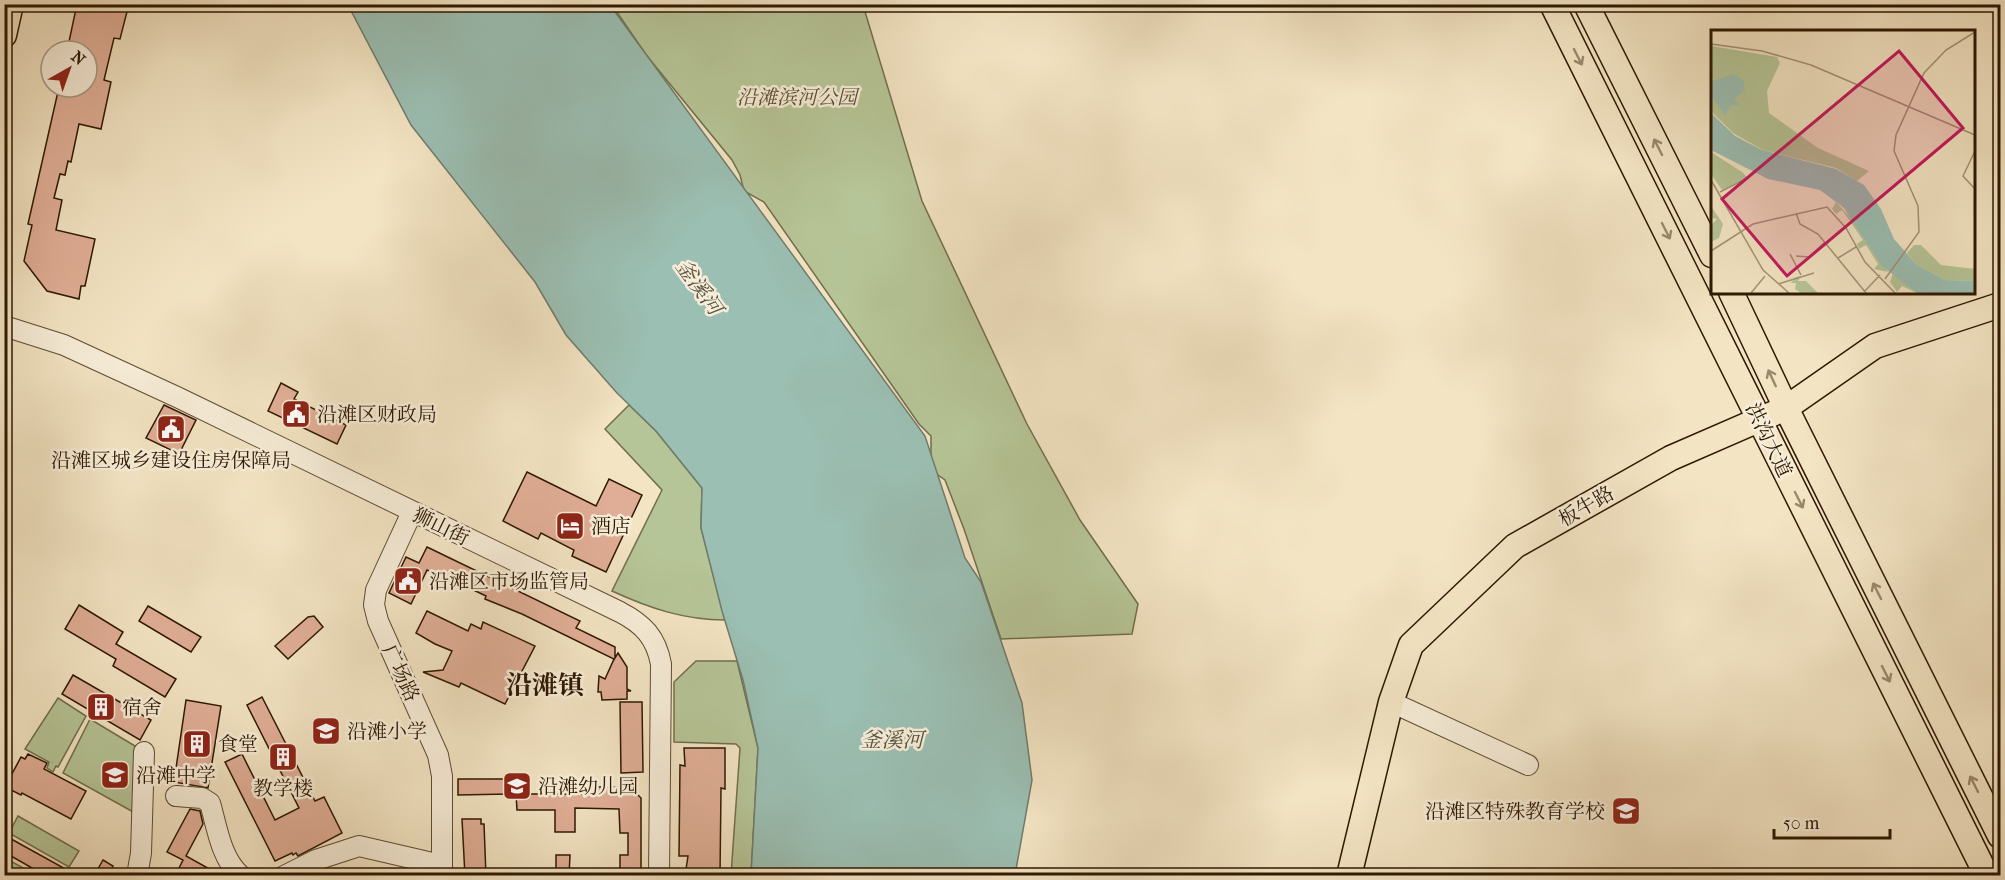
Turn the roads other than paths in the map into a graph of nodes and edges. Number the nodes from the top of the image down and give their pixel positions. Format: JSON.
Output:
{"nodes":[{"id":1,"x":11,"y":4,"type":"edge"},
{"id":2,"x":1552,"y":4,"type":"edge"},
{"id":3,"x":1586,"y":4,"type":"edge"},
{"id":4,"x":4,"y":35,"type":"edge"},
{"id":5,"x":1711,"y":251,"type":"edge"},
{"id":6,"x":1732,"y":294,"type":"edge"},
{"id":7,"x":2001,"y":305,"type":"edge"},
{"id":8,"x":4,"y":326,"type":"edge"},
{"id":9,"x":1786,"y":408,"type":"junction"},
{"id":10,"x":1758,"y":419,"type":"junction"},
{"id":11,"x":412,"y":512,"type":"junction"},
{"id":12,"x":1391,"y":702,"type":"junction"},
{"id":13,"x":144,"y":752,"type":"dead end"},
{"id":14,"x":1528,"y":765,"type":"dead end"},
{"id":15,"x":176,"y":796,"type":"dead end"},
{"id":16,"x":2001,"y":836,"type":"edge"},
{"id":17,"x":442,"y":870,"type":"edge"},
{"id":18,"x":137,"y":876,"type":"edge"},
{"id":19,"x":241,"y":876,"type":"edge"},
{"id":20,"x":284,"y":876,"type":"edge"},
{"id":21,"x":659,"y":876,"type":"edge"},
{"id":22,"x":1349,"y":876,"type":"edge"},
{"id":23,"x":1988,"y":876,"type":"edge"}],
"edges":[{"from":1,"to":4,"type":"main road"},
{"from":2,"to":10,"type":"main road","name":"洪沟大道","one_way":true},
{"from":5,"to":3,"type":"main road","one_way":true},
{"from":9,"to":6,"type":"main road","name":"洪沟大道","one_way":true},
{"from":7,"to":9,"type":"main road","name":"板牛路"},
{"from":8,"to":11,"type":"street","name":"狮山街"},
{"from":9,"to":10,"type":"main road","name":"板牛路"},
{"from":16,"to":9,"type":"main road","name":"洪沟大道","one_way":true},
{"from":10,"to":12,"type":"main road","name":"板牛路"},
{"from":10,"to":23,"type":"main road","name":"洪沟大道","one_way":true},
{"from":11,"to":17,"type":"street","name":"广场路"},
{"from":11,"to":21,"type":"street","name":"狮山街"},
{"from":12,"to":14,"type":"street"},
{"from":12,"to":22,"type":"main road","name":"板牛路"},
{"from":13,"to":18,"type":"street"},
{"from":15,"to":19,"type":"street"},
{"from":17,"to":20,"type":"street"}]}
